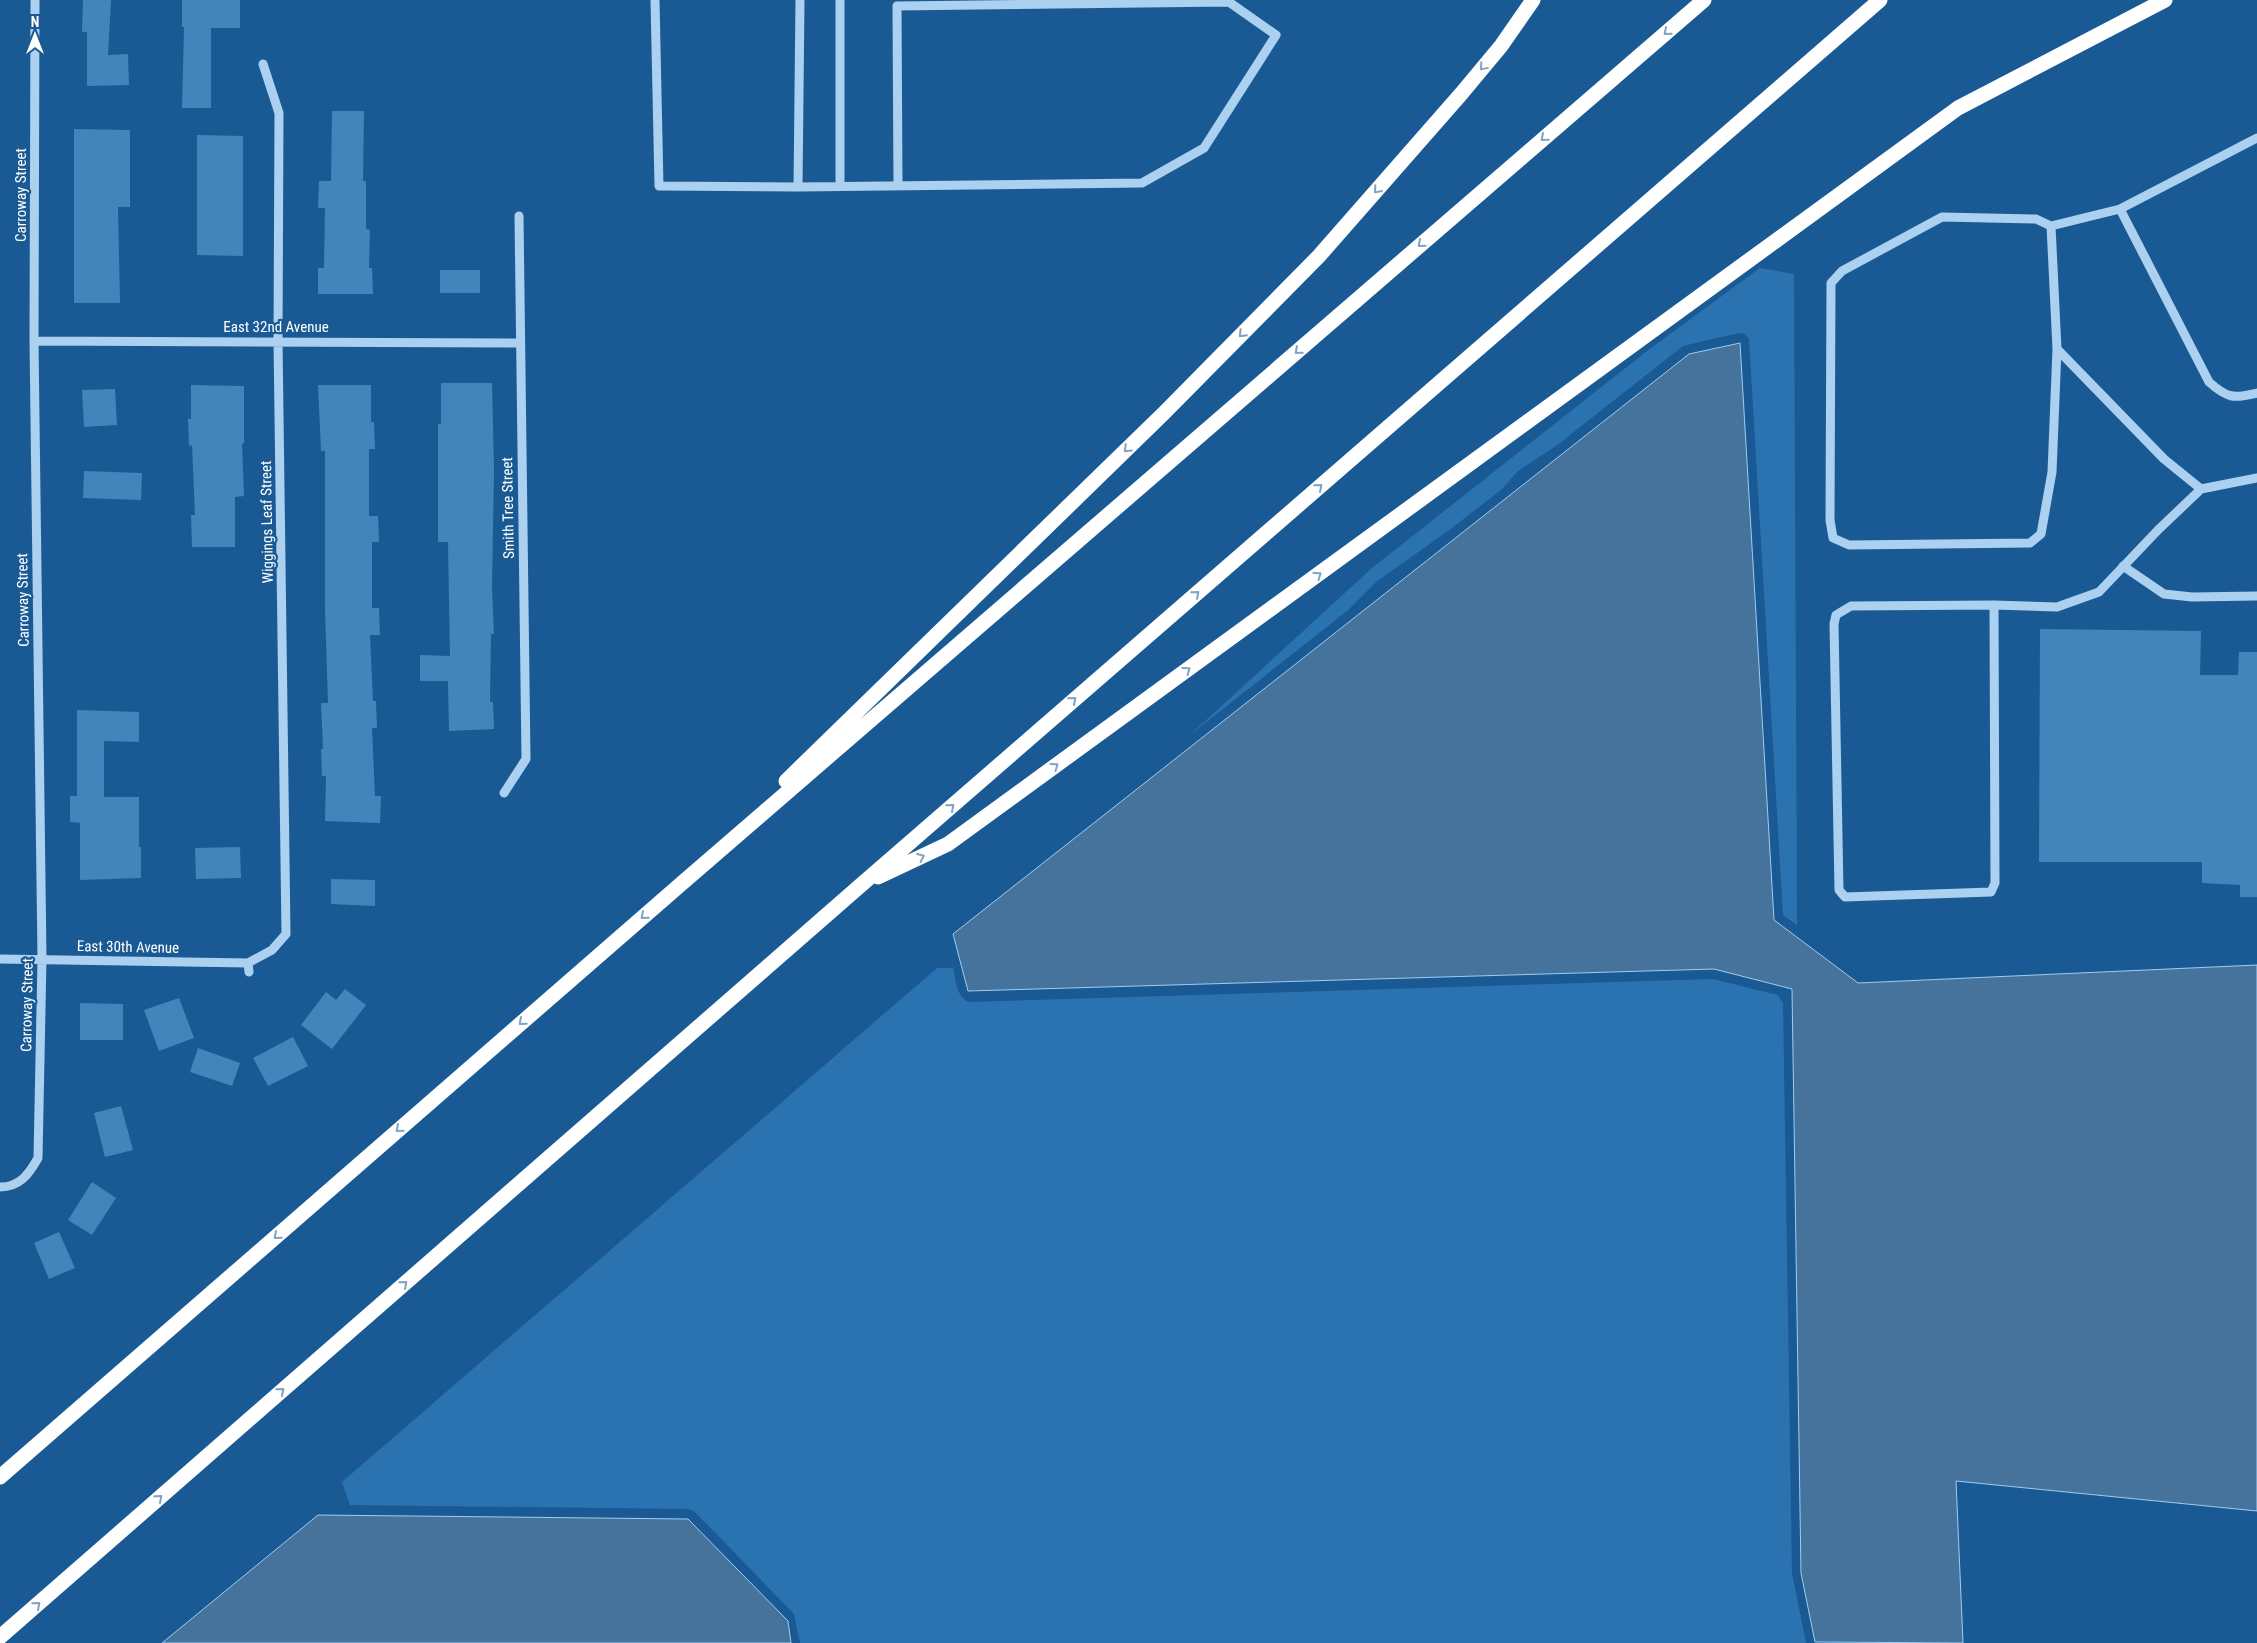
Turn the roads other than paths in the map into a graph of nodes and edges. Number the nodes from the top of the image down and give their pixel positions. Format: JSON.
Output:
{"nodes":[{"id":1,"x":35,"y":0,"type":"edge"},
{"id":2,"x":655,"y":0,"type":"edge"},
{"id":3,"x":800,"y":0,"type":"edge"},
{"id":4,"x":840,"y":0,"type":"edge"},
{"id":5,"x":1534,"y":0,"type":"edge"},
{"id":6,"x":1704,"y":0,"type":"edge"},
{"id":7,"x":1880,"y":0,"type":"edge"},
{"id":8,"x":2165,"y":0,"type":"edge"},
{"id":9,"x":897,"y":3,"type":"edge"},
{"id":10,"x":264,"y":64,"type":"dead end"},
{"id":11,"x":2257,"y":138,"type":"edge"},
{"id":12,"x":840,"y":186,"type":"junction"},
{"id":13,"x":898,"y":186,"type":"junction"},
{"id":14,"x":798,"y":187,"type":"junction"},
{"id":15,"x":2120,"y":209,"type":"junction"},
{"id":16,"x":518,"y":216,"type":"dead end"},
{"id":17,"x":2051,"y":226,"type":"junction"},
{"id":18,"x":34,"y":341,"type":"junction"},
{"id":19,"x":278,"y":341,"type":"junction"},
{"id":20,"x":519,"y":343,"type":"junction"},
{"id":21,"x":2057,"y":349,"type":"junction"},
{"id":22,"x":2257,"y":393,"type":"edge"},
{"id":23,"x":2257,"y":478,"type":"edge"},
{"id":24,"x":2201,"y":489,"type":"junction"},
{"id":25,"x":2123,"y":566,"type":"junction"},
{"id":26,"x":2257,"y":596,"type":"edge"},
{"id":27,"x":1994,"y":605,"type":"junction"},
{"id":28,"x":504,"y":793,"type":"dead end"},
{"id":29,"x":681,"y":884,"type":"junction"},
{"id":30,"x":861,"y":885,"type":"junction"},
{"id":31,"x":0,"y":959,"type":"edge"},
{"id":32,"x":42,"y":959,"type":"junction"},
{"id":33,"x":248,"y":968,"type":"joint"},
{"id":34,"x":0,"y":1187,"type":"edge"},
{"id":35,"x":0,"y":1477,"type":"edge"},
{"id":36,"x":0,"y":1637,"type":"edge"}],
"edges":[{"from":1,"to":18,"type":"street","name":"Carroway Street"},
{"from":2,"to":14,"type":"street"},
{"from":3,"to":14,"type":"street"},
{"from":4,"to":12,"type":"street"},
{"from":5,"to":29,"type":"highway","one_way":true},
{"from":6,"to":29,"type":"highway","one_way":true},
{"from":30,"to":7,"type":"highway","one_way":true},
{"from":30,"to":8,"type":"highway","one_way":true},
{"from":9,"to":13,"type":"street"},
{"from":9,"to":13,"type":"street"},
{"from":10,"to":19,"type":"street","name":"Wiggings Leaf Street"},
{"from":11,"to":15,"type":"street"},
{"from":12,"to":13,"type":"street"},
{"from":12,"to":14,"type":"street"},
{"from":15,"to":17,"type":"street"},
{"from":15,"to":22,"type":"street"},
{"from":16,"to":20,"type":"street","name":"Smith Tree Street"},
{"from":17,"to":21,"type":"street"},
{"from":17,"to":21,"type":"street"},
{"from":18,"to":19,"type":"street","name":"East 32nd Avenue"},
{"from":18,"to":32,"type":"street","name":"Carroway Street"},
{"from":19,"to":20,"type":"street","name":"East 32nd Avenue"},
{"from":19,"to":33,"type":"street","name":"Wiggings Leaf Street"},
{"from":20,"to":28,"type":"street","name":"Smith Tree Street"},
{"from":21,"to":24,"type":"street"},
{"from":23,"to":24,"type":"street"},
{"from":24,"to":25,"type":"street"},
{"from":25,"to":26,"type":"street"},
{"from":25,"to":27,"type":"street"},
{"from":27,"to":27,"type":"street"},
{"from":29,"to":35,"type":"highway","one_way":true},
{"from":36,"to":30,"type":"highway","one_way":true},
{"from":31,"to":32,"type":"street","name":"East 30th Avenue"},
{"from":32,"to":33,"type":"street","name":"East 30th Avenue"},
{"from":32,"to":34,"type":"street","name":"Carroway Street"}]}
